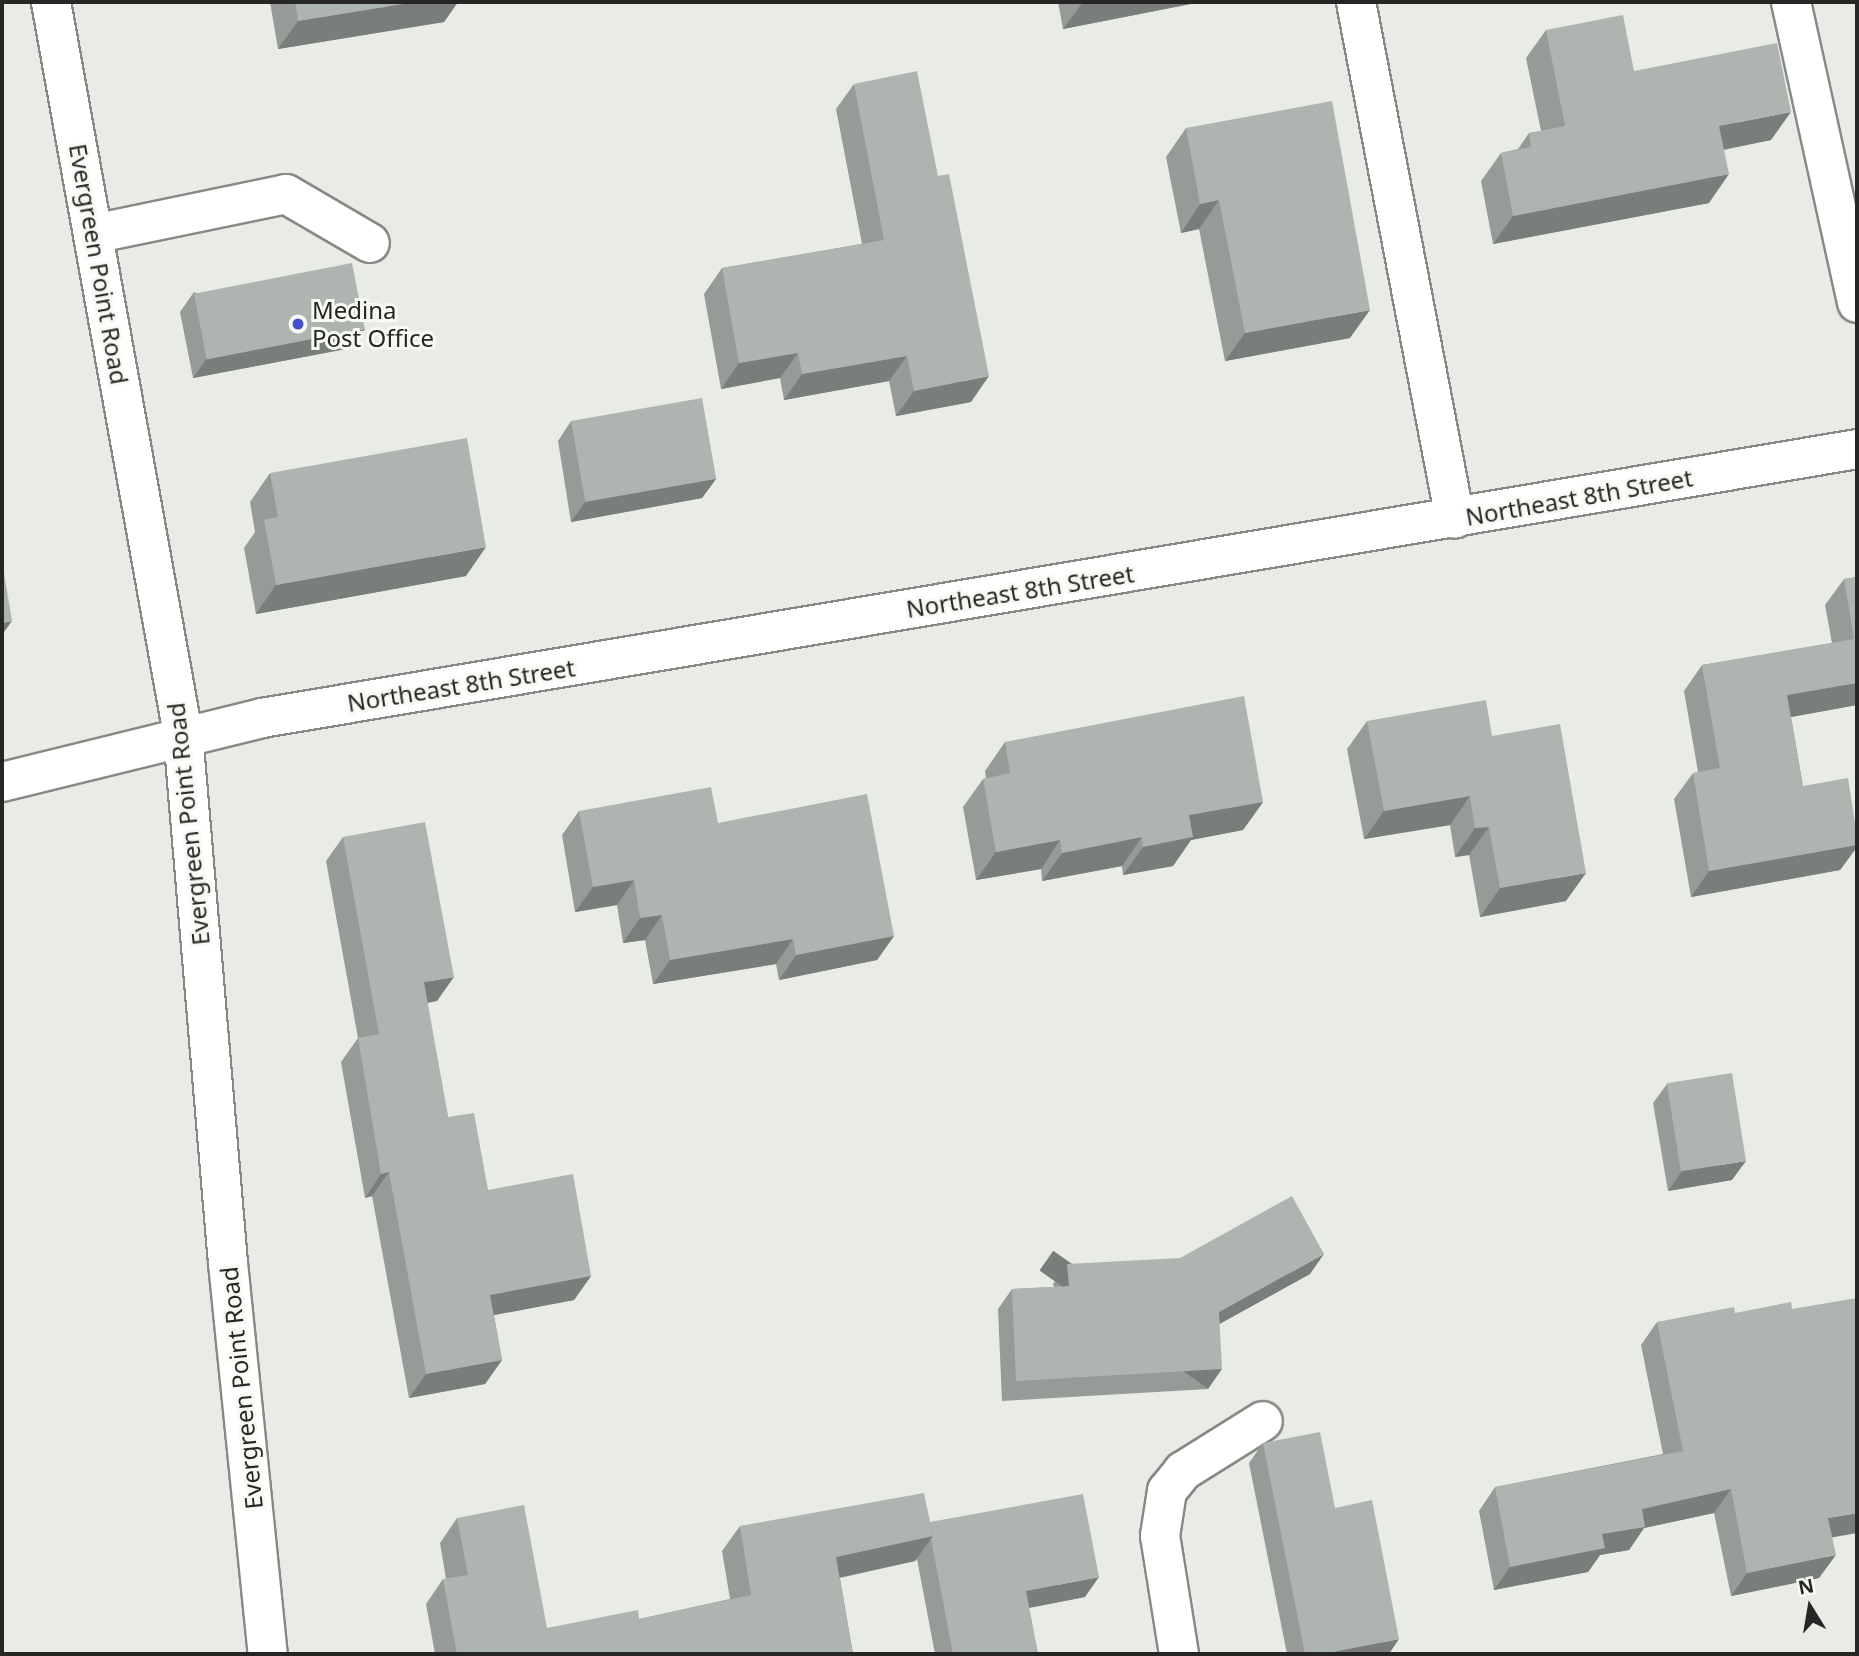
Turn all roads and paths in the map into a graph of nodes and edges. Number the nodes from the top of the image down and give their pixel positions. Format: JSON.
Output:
{"nodes":[{"id":1,"x":51,"y":2,"type":"edge"},
{"id":2,"x":1356,"y":2,"type":"edge"},
{"id":3,"x":1791,"y":2,"type":"edge"},
{"id":4,"x":93,"y":234,"type":"junction"},
{"id":5,"x":370,"y":243,"type":"dead end"},
{"id":6,"x":1857,"y":303,"type":"edge"},
{"id":7,"x":1857,"y":449,"type":"edge"},
{"id":8,"x":1455,"y":519,"type":"junction"},
{"id":9,"x":183,"y":734,"type":"junction"},
{"id":10,"x":2,"y":782,"type":"edge"},
{"id":11,"x":1263,"y":1421,"type":"dead end"},
{"id":12,"x":268,"y":1654,"type":"edge"},
{"id":13,"x":1179,"y":1654,"type":"edge"}],
"edges":[{"from":1,"to":4,"type":"street","name":"Evergreen Point Road"},
{"from":2,"to":8,"type":"street"},
{"from":3,"to":6,"type":"street"},
{"from":4,"to":5,"type":"street"},
{"from":4,"to":9,"type":"street","name":"Evergreen Point Road"},
{"from":7,"to":8,"type":"street","name":"Northeast 8th Street"},
{"from":8,"to":9,"type":"street","name":"Northeast 8th Street"},
{"from":9,"to":10,"type":"street","name":"Northeast 8th Street"},
{"from":9,"to":12,"type":"street","name":"Evergreen Point Road"},
{"from":11,"to":13,"type":"street"}]}
